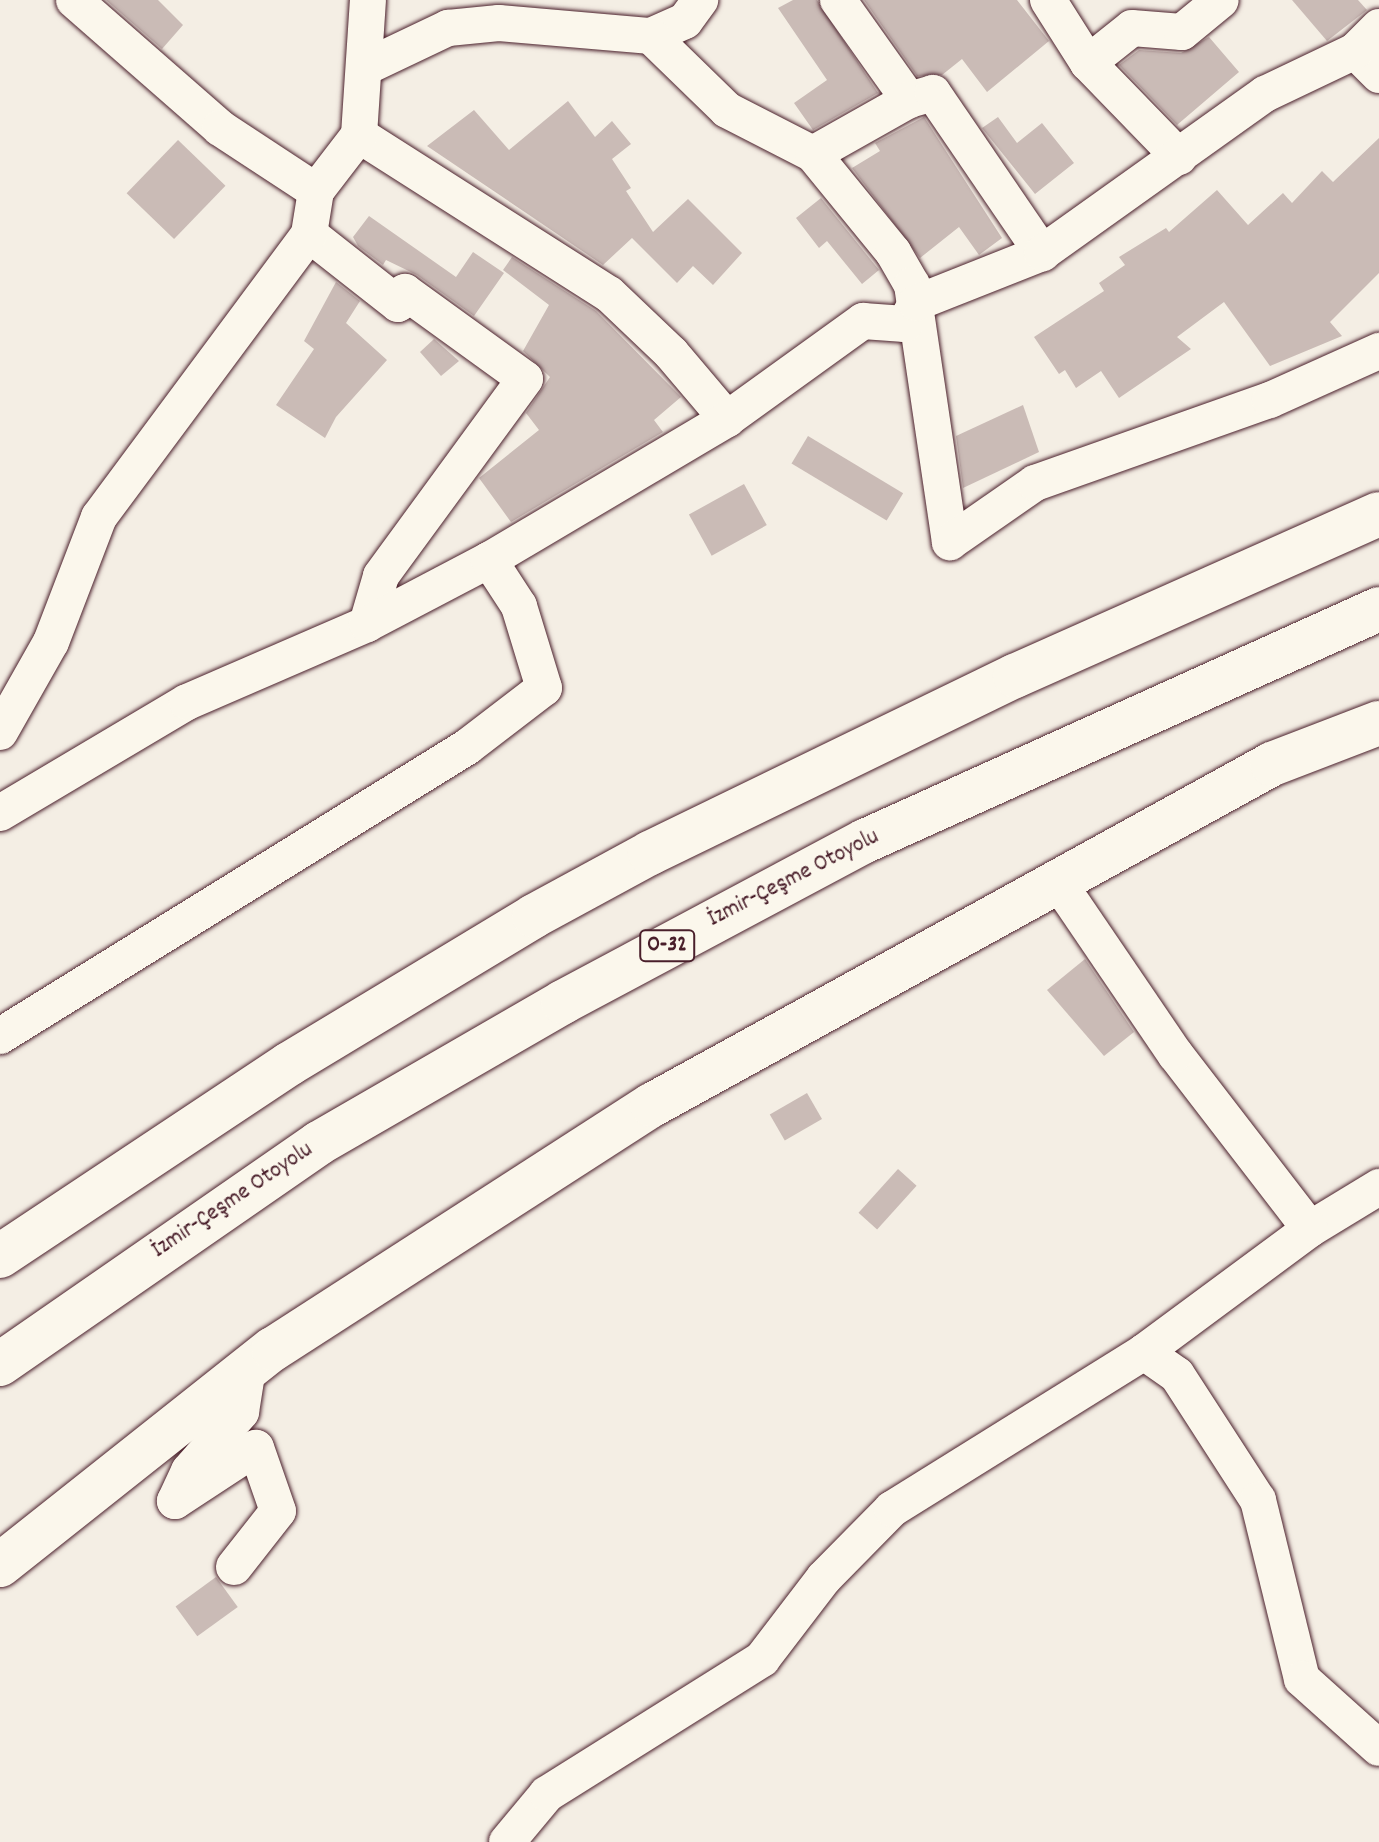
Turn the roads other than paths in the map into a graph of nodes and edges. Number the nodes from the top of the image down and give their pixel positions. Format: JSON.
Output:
{"nodes":[{"id":1,"x":74,"y":0,"type":"edge"},
{"id":2,"x":368,"y":0,"type":"edge"},
{"id":3,"x":700,"y":0,"type":"edge"},
{"id":4,"x":838,"y":0,"type":"edge"},
{"id":5,"x":1048,"y":0,"type":"edge"},
{"id":6,"x":1221,"y":0,"type":"edge"},
{"id":7,"x":651,"y":36,"type":"junction"},
{"id":8,"x":1373,"y":49,"type":"edge"},
{"id":9,"x":1088,"y":63,"type":"junction"},
{"id":10,"x":368,"y":66,"type":"junction"},
{"id":11,"x":909,"y":100,"type":"junction"},
{"id":12,"x":359,"y":135,"type":"junction"},
{"id":13,"x":813,"y":154,"type":"junction"},
{"id":14,"x":1179,"y":157,"type":"junction"},
{"id":15,"x":316,"y":191,"type":"junction"},
{"id":16,"x":309,"y":234,"type":"junction"},
{"id":17,"x":1042,"y":253,"type":"junction"},
{"id":18,"x":916,"y":303,"type":"junction"},
{"id":19,"x":1379,"y":351,"type":"edge"},
{"id":20,"x":727,"y":419,"type":"junction"},
{"id":21,"x":1379,"y":514,"type":"edge"},
{"id":22,"x":489,"y":560,"type":"junction"},
{"id":23,"x":1379,"y":609,"type":"edge"},
{"id":24,"x":367,"y":624,"type":"junction"},
{"id":25,"x":1379,"y":723,"type":"edge"},
{"id":26,"x":1,"y":727,"type":"edge"},
{"id":27,"x":0,"y":813,"type":"edge"},
{"id":28,"x":1058,"y":882,"type":"junction"},
{"id":29,"x":0,"y":1036,"type":"edge"},
{"id":30,"x":1379,"y":1187,"type":"edge"},
{"id":31,"x":1310,"y":1229,"type":"junction"},
{"id":32,"x":0,"y":1256,"type":"edge"},
{"id":33,"x":1191,"y":1319,"type":"junction"},
{"id":34,"x":1144,"y":1352,"type":"junction"},
{"id":35,"x":0,"y":1364,"type":"edge"},
{"id":36,"x":248,"y":1368,"type":"junction"},
{"id":37,"x":1177,"y":1375,"type":"junction"},
{"id":38,"x":0,"y":1565,"type":"edge"},
{"id":39,"x":234,"y":1567,"type":"dead end"},
{"id":40,"x":1379,"y":1748,"type":"edge"},
{"id":41,"x":507,"y":1842,"type":"edge"}],
"edges":[{"from":1,"to":15,"type":"street"},
{"from":2,"to":10,"type":"street"},
{"from":3,"to":7,"type":"street"},
{"from":4,"to":11,"type":"street"},
{"from":5,"to":9,"type":"street"},
{"from":6,"to":9,"type":"street"},
{"from":7,"to":10,"type":"street"},
{"from":7,"to":13,"type":"street"},
{"from":8,"to":14,"type":"street"},
{"from":9,"to":14,"type":"street"},
{"from":10,"to":12,"type":"street"},
{"from":11,"to":13,"type":"street"},
{"from":11,"to":17,"type":"street"},
{"from":12,"to":15,"type":"street"},
{"from":12,"to":20,"type":"street"},
{"from":13,"to":18,"type":"street"},
{"from":14,"to":17,"type":"street"},
{"from":15,"to":16,"type":"street"},
{"from":16,"to":24,"type":"street"},
{"from":16,"to":26,"type":"street"},
{"from":17,"to":18,"type":"street"},
{"from":18,"to":19,"type":"street"},
{"from":18,"to":20,"type":"street"},
{"from":20,"to":22,"type":"street"},
{"from":21,"to":32,"type":"main road"},
{"from":22,"to":24,"type":"street"},
{"from":22,"to":29,"type":"street"},
{"from":23,"to":35,"type":"main road","name":"İzmir-Çeşme Otoyolu","number":"O-32"},
{"from":24,"to":27,"type":"street"},
{"from":25,"to":28,"type":"main road"},
{"from":28,"to":31,"type":"street"},
{"from":28,"to":36,"type":"main road"},
{"from":30,"to":31,"type":"street"},
{"from":31,"to":33,"type":"street"},
{"from":33,"to":34,"type":"street"},
{"from":33,"to":37,"type":"street"},
{"from":34,"to":37,"type":"street"},
{"from":34,"to":41,"type":"street"},
{"from":36,"to":38,"type":"main road"},
{"from":36,"to":39,"type":"street"},
{"from":37,"to":40,"type":"street"}]}
